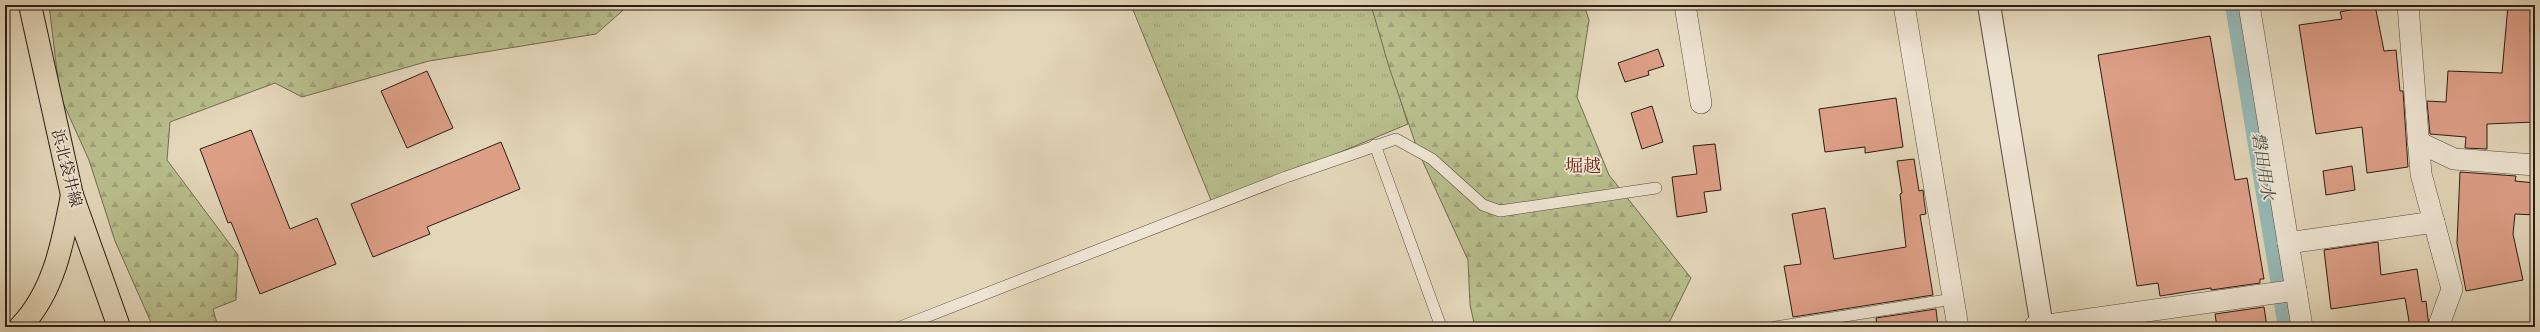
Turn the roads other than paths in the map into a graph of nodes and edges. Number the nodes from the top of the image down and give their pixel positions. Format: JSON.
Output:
{"nodes":[{"id":1,"x":30,"y":5,"type":"edge"},
{"id":2,"x":1685,"y":5,"type":"edge"},
{"id":3,"x":1904,"y":5,"type":"edge"},
{"id":4,"x":1989,"y":5,"type":"edge"},
{"id":5,"x":2249,"y":5,"type":"edge"},
{"id":6,"x":2408,"y":5,"type":"edge"},
{"id":7,"x":1701,"y":103,"type":"dead end"},
{"id":8,"x":2418,"y":142,"type":"junction"},
{"id":9,"x":1375,"y":145,"type":"junction"},
{"id":10,"x":2535,"y":165,"type":"edge"},
{"id":11,"x":1656,"y":188,"type":"dead end"},
{"id":12,"x":72,"y":195,"type":"junction"},
{"id":13,"x":2434,"y":222,"type":"junction"},
{"id":14,"x":2288,"y":243,"type":"junction"},
{"id":15,"x":2296,"y":290,"type":"junction"},
{"id":16,"x":1953,"y":299,"type":"junction"},
{"id":17,"x":20,"y":327,"type":"edge"},
{"id":18,"x":119,"y":327,"type":"edge"},
{"id":19,"x":900,"y":327,"type":"edge"},
{"id":20,"x":1441,"y":327,"type":"edge"},
{"id":21,"x":1776,"y":327,"type":"edge"},
{"id":22,"x":1958,"y":327,"type":"edge"},
{"id":23,"x":2039,"y":327,"type":"edge"},
{"id":24,"x":2302,"y":327,"type":"edge"},
{"id":25,"x":2441,"y":327,"type":"edge"}],
"edges":[{"from":1,"to":12,"type":"main road","name":"浜北袋井線"},
{"from":2,"to":7,"type":"street"},
{"from":3,"to":16,"type":"street"},
{"from":4,"to":23,"type":"street"},
{"from":5,"to":14,"type":"street"},
{"from":6,"to":8,"type":"street"},
{"from":8,"to":10,"type":"street"},
{"from":8,"to":13,"type":"street"},
{"from":9,"to":11,"type":"lane"},
{"from":9,"to":19,"type":"lane"},
{"from":9,"to":20,"type":"lane"},
{"from":12,"to":17,"type":"main road"},
{"from":12,"to":18,"type":"main road","name":"浜北袋井線"},
{"from":13,"to":14,"type":"street"},
{"from":13,"to":25,"type":"street"},
{"from":14,"to":15,"type":"street"},
{"from":15,"to":23,"type":"street"},
{"from":15,"to":24,"type":"street"},
{"from":16,"to":21,"type":"lane"},
{"from":16,"to":22,"type":"street"}]}
